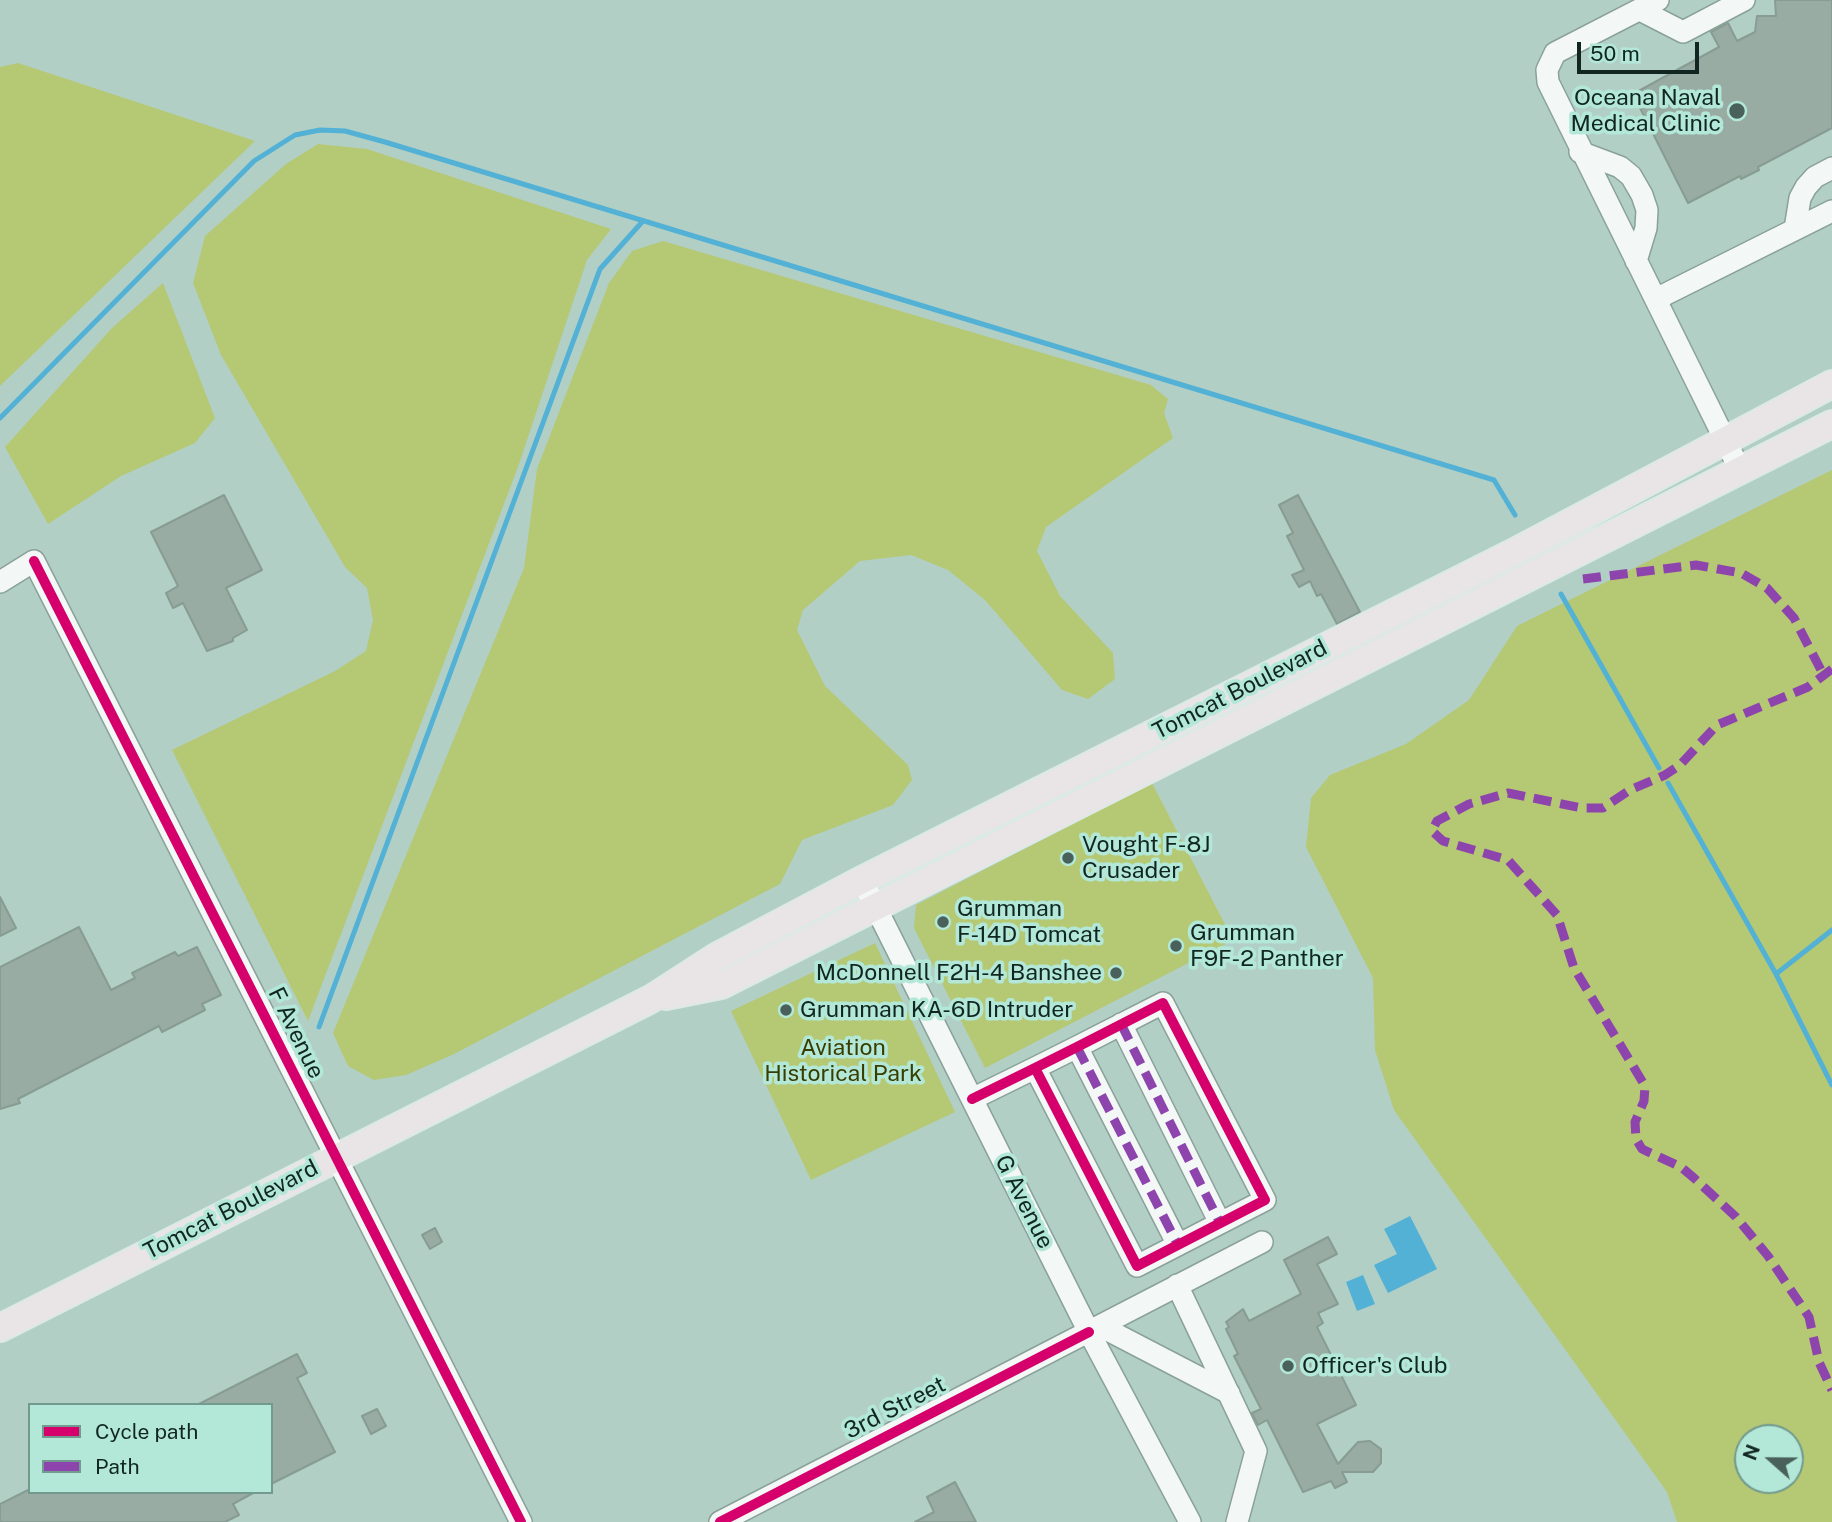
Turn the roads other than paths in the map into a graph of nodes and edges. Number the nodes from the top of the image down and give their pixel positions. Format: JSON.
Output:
{"nodes":[{"id":1,"x":1744,"y":0,"type":"edge"},
{"id":2,"x":1649,"y":5,"type":"edge"},
{"id":3,"x":1580,"y":152,"type":"junction"},
{"id":4,"x":1832,"y":168,"type":"edge"},
{"id":5,"x":1832,"y":211,"type":"edge"},
{"id":6,"x":1795,"y":229,"type":"junction"},
{"id":7,"x":1636,"y":261,"type":"junction"},
{"id":8,"x":1656,"y":299,"type":"junction"},
{"id":9,"x":1832,"y":384,"type":"edge"},
{"id":10,"x":1832,"y":424,"type":"edge"},
{"id":11,"x":1725,"y":439,"type":"junction"},
{"id":12,"x":1740,"y":470,"type":"junction"},
{"id":13,"x":0,"y":582,"type":"edge"},
{"id":14,"x":862,"y":880,"type":"junction"},
{"id":15,"x":875,"y":905,"type":"junction"},
{"id":16,"x":651,"y":999,"type":"junction"},
{"id":17,"x":1121,"y":1024,"type":"junction"},
{"id":18,"x":1077,"y":1046,"type":"junction"},
{"id":19,"x":1035,"y":1068,"type":"junction"},
{"id":20,"x":972,"y":1099,"type":"junction"},
{"id":21,"x":334,"y":1158,"type":"junction"},
{"id":22,"x":1220,"y":1223,"type":"junction"},
{"id":23,"x":1262,"y":1242,"type":"dead end"},
{"id":24,"x":1178,"y":1245,"type":"junction"},
{"id":25,"x":1177,"y":1285,"type":"junction"},
{"id":26,"x":0,"y":1328,"type":"edge"},
{"id":27,"x":1094,"y":1329,"type":"junction"},
{"id":28,"x":1228,"y":1393,"type":"junction"},
{"id":29,"x":521,"y":1522,"type":"edge"},
{"id":30,"x":720,"y":1522,"type":"edge"},
{"id":31,"x":1190,"y":1522,"type":"edge"},
{"id":32,"x":1237,"y":1522,"type":"edge"}],
"edges":[{"from":1,"to":2,"type":"street"},
{"from":2,"to":3,"type":"street"},
{"from":3,"to":7,"type":"street"},
{"from":3,"to":7,"type":"street"},
{"from":4,"to":6,"type":"street"},
{"from":5,"to":6,"type":"street"},
{"from":6,"to":8,"type":"street"},
{"from":7,"to":8,"type":"street"},
{"from":8,"to":11,"type":"street"},
{"from":9,"to":11,"type":"main road","name":"Tomcat Boulevard"},
{"from":10,"to":12,"type":"main road","name":"Tomcat Boulevard"},
{"from":11,"to":12,"type":"street"},
{"from":11,"to":14,"type":"main road","name":"Tomcat Boulevard"},
{"from":12,"to":15,"type":"main road","name":"Tomcat Boulevard"},
{"from":13,"to":21,"type":"street","name":"F Avenue"},
{"from":14,"to":15,"type":"street","name":"G Avenue"},
{"from":14,"to":16,"type":"main road","name":"Tomcat Boulevard"},
{"from":15,"to":16,"type":"main road","name":"Tomcat Boulevard"},
{"from":15,"to":20,"type":"street","name":"G Avenue"},
{"from":16,"to":21,"type":"main road","name":"Tomcat Boulevard"},
{"from":17,"to":18,"type":"street"},
{"from":17,"to":22,"type":"street"},
{"from":17,"to":22,"type":"street"},
{"from":18,"to":19,"type":"street"},
{"from":18,"to":24,"type":"street"},
{"from":19,"to":20,"type":"street"},
{"from":19,"to":24,"type":"street"},
{"from":20,"to":27,"type":"street","name":"G Avenue"},
{"from":21,"to":26,"type":"main road","name":"Tomcat Boulevard"},
{"from":21,"to":29,"type":"street","name":"F Avenue"},
{"from":22,"to":24,"type":"street"},
{"from":23,"to":25,"type":"street","name":"3rd Street"},
{"from":25,"to":27,"type":"street","name":"3rd Street"},
{"from":25,"to":28,"type":"street"},
{"from":27,"to":28,"type":"street"},
{"from":27,"to":30,"type":"street","name":"3rd Street"},
{"from":27,"to":31,"type":"street","name":"G Avenue"},
{"from":28,"to":32,"type":"street"}]}
